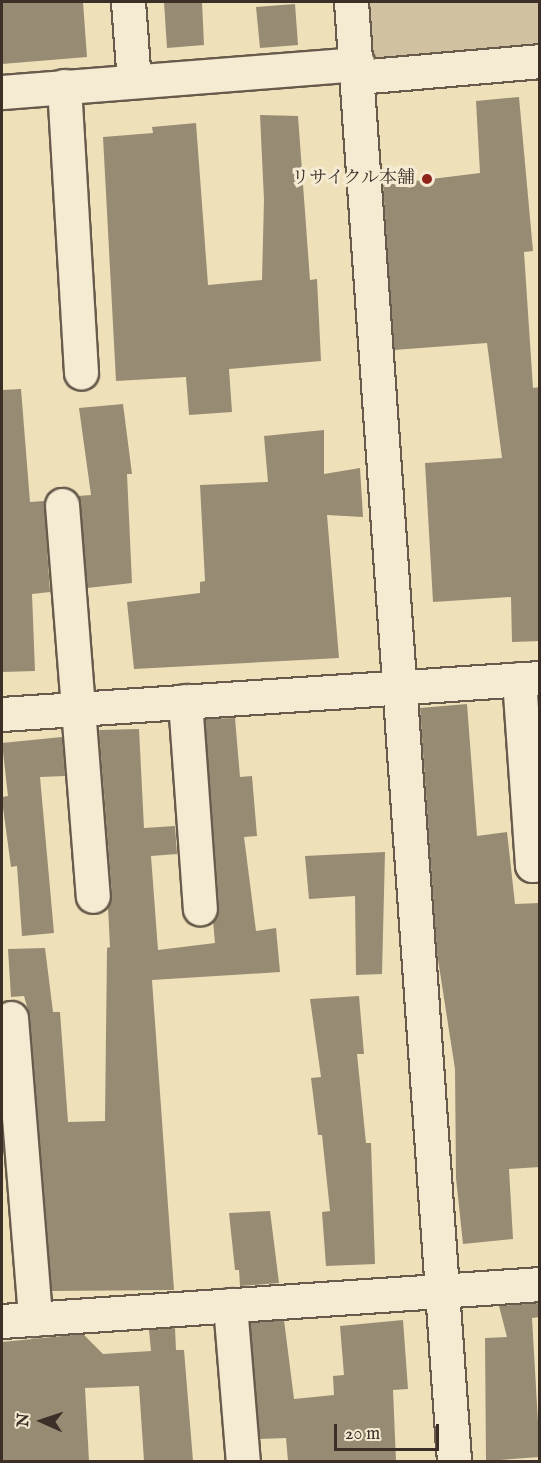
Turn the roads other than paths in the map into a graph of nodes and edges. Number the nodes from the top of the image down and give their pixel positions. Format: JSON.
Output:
{"nodes":[{"id":1,"x":128,"y":2,"type":"edge"},
{"id":2,"x":351,"y":2,"type":"edge"},
{"id":3,"x":540,"y":61,"type":"edge"},
{"id":4,"x":358,"y":70,"type":"junction"},
{"id":5,"x":134,"y":81,"type":"junction"},
{"id":6,"x":64,"y":86,"type":"junction"},
{"id":7,"x":2,"y":92,"type":"edge"},
{"id":8,"x":81,"y":372,"type":"dead end"},
{"id":9,"x":62,"y":505,"type":"dead end"},
{"id":10,"x":529,"y":678,"type":"edge"},
{"id":11,"x":400,"y":688,"type":"junction"},
{"id":12,"x":185,"y":701,"type":"junction"},
{"id":13,"x":77,"y":709,"type":"junction"},
{"id":14,"x":2,"y":714,"type":"edge"},
{"id":15,"x":540,"y":864,"type":"edge"},
{"id":16,"x":93,"y":896,"type":"dead end"},
{"id":17,"x":200,"y":908,"type":"dead end"},
{"id":18,"x":12,"y":1017,"type":"dead end"},
{"id":19,"x":540,"y":1284,"type":"edge"},
{"id":20,"x":443,"y":1291,"type":"junction"},
{"id":21,"x":230,"y":1305,"type":"junction"},
{"id":22,"x":35,"y":1319,"type":"junction"},
{"id":23,"x":2,"y":1321,"type":"edge"},
{"id":24,"x":243,"y":1461,"type":"edge"},
{"id":25,"x":454,"y":1461,"type":"edge"}],
"edges":[{"from":1,"to":5,"type":"street"},
{"from":2,"to":4,"type":"street"},
{"from":3,"to":4,"type":"street"},
{"from":4,"to":5,"type":"street"},
{"from":4,"to":11,"type":"street"},
{"from":5,"to":6,"type":"street"},
{"from":6,"to":7,"type":"street"},
{"from":6,"to":8,"type":"street"},
{"from":9,"to":13,"type":"street"},
{"from":10,"to":11,"type":"street"},
{"from":10,"to":15,"type":"street"},
{"from":11,"to":12,"type":"street"},
{"from":11,"to":20,"type":"street"},
{"from":12,"to":13,"type":"street"},
{"from":12,"to":17,"type":"street"},
{"from":13,"to":14,"type":"street"},
{"from":13,"to":16,"type":"street"},
{"from":18,"to":22,"type":"street"},
{"from":19,"to":20,"type":"street"},
{"from":20,"to":21,"type":"street"},
{"from":20,"to":25,"type":"street"},
{"from":21,"to":22,"type":"street"},
{"from":21,"to":24,"type":"street"},
{"from":22,"to":23,"type":"street"}]}
